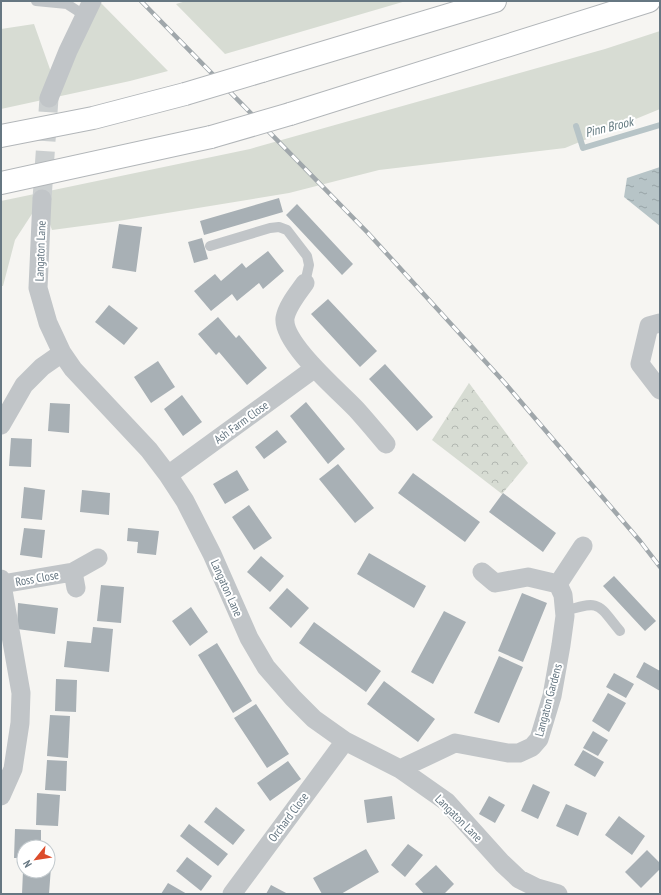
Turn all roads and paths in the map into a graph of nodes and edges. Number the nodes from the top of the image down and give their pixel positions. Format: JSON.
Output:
{"nodes":[{"id":1,"x":36,"y":1,"type":"edge"},
{"id":2,"x":495,"y":1,"type":"edge"},
{"id":3,"x":649,"y":1,"type":"edge"},
{"id":4,"x":88,"y":8,"type":"edge"},
{"id":5,"x":50,"y":98,"type":"tunnel mouth"},
{"id":6,"x":1,"y":136,"type":"edge"},
{"id":7,"x":1,"y":183,"type":"edge"},
{"id":8,"x":42,"y":199,"type":"tunnel mouth"},
{"id":9,"x":210,"y":246,"type":"dead end"},
{"id":10,"x":305,"y":283,"type":"joint"},
{"id":11,"x":660,"y":323,"type":"edge"},
{"id":12,"x":62,"y":354,"type":"junction"},
{"id":13,"x":315,"y":368,"type":"junction"},
{"id":14,"x":660,"y":390,"type":"edge"},
{"id":15,"x":1,"y":425,"type":"edge"},
{"id":16,"x":386,"y":444,"type":"dead end"},
{"id":17,"x":168,"y":475,"type":"junction"},
{"id":18,"x":583,"y":546,"type":"dead end"},
{"id":19,"x":98,"y":558,"type":"dead end"},
{"id":20,"x":482,"y":572,"type":"dead end"},
{"id":21,"x":1,"y":582,"type":"edge"},
{"id":22,"x":558,"y":584,"type":"junction"},
{"id":23,"x":564,"y":611,"type":"junction"},
{"id":24,"x":4,"y":619,"type":"edge"},
{"id":25,"x":620,"y":631,"type":"dead end"},
{"id":26,"x":346,"y":741,"type":"junction"},
{"id":27,"x":400,"y":769,"type":"junction"},
{"id":28,"x":1,"y":796,"type":"edge"},
{"id":29,"x":536,"y":891,"type":"edge"},
{"id":30,"x":232,"y":894,"type":"edge"},
{"id":31,"x":558,"y":894,"type":"edge"}],
"edges":[{"from":1,"to":4,"type":"lane"},
{"from":2,"to":6,"type":"highway","bridge":true},
{"from":3,"to":7,"type":"highway","bridge":true},
{"from":4,"to":5,"type":"street"},
{"from":8,"to":12,"type":"street","name":"Langaton Lane"},
{"from":9,"to":10,"type":"lane"},
{"from":10,"to":13,"type":"street"},
{"from":11,"to":14,"type":"street"},
{"from":12,"to":15,"type":"street"},
{"from":12,"to":17,"type":"street","name":"Langaton Lane"},
{"from":13,"to":16,"type":"street"},
{"from":13,"to":17,"type":"street","name":"Ash Farm Close"},
{"from":17,"to":26,"type":"street","name":"Langaton Lane"},
{"from":18,"to":22,"type":"street"},
{"from":19,"to":21,"type":"street","name":"Ross Close"},
{"from":20,"to":22,"type":"street"},
{"from":21,"to":24,"type":"street"},
{"from":22,"to":23,"type":"street","name":"Langaton Gardens"},
{"from":23,"to":25,"type":"lane"},
{"from":23,"to":27,"type":"street","name":"Langaton Gardens"},
{"from":24,"to":28,"type":"street"},
{"from":26,"to":27,"type":"street","name":"Langaton Lane"},
{"from":26,"to":30,"type":"street","name":"Orchard Close"},
{"from":27,"to":29,"type":"street","name":"Langaton Lane"},
{"from":29,"to":31,"type":"street","name":"Langaton Lane"}]}
